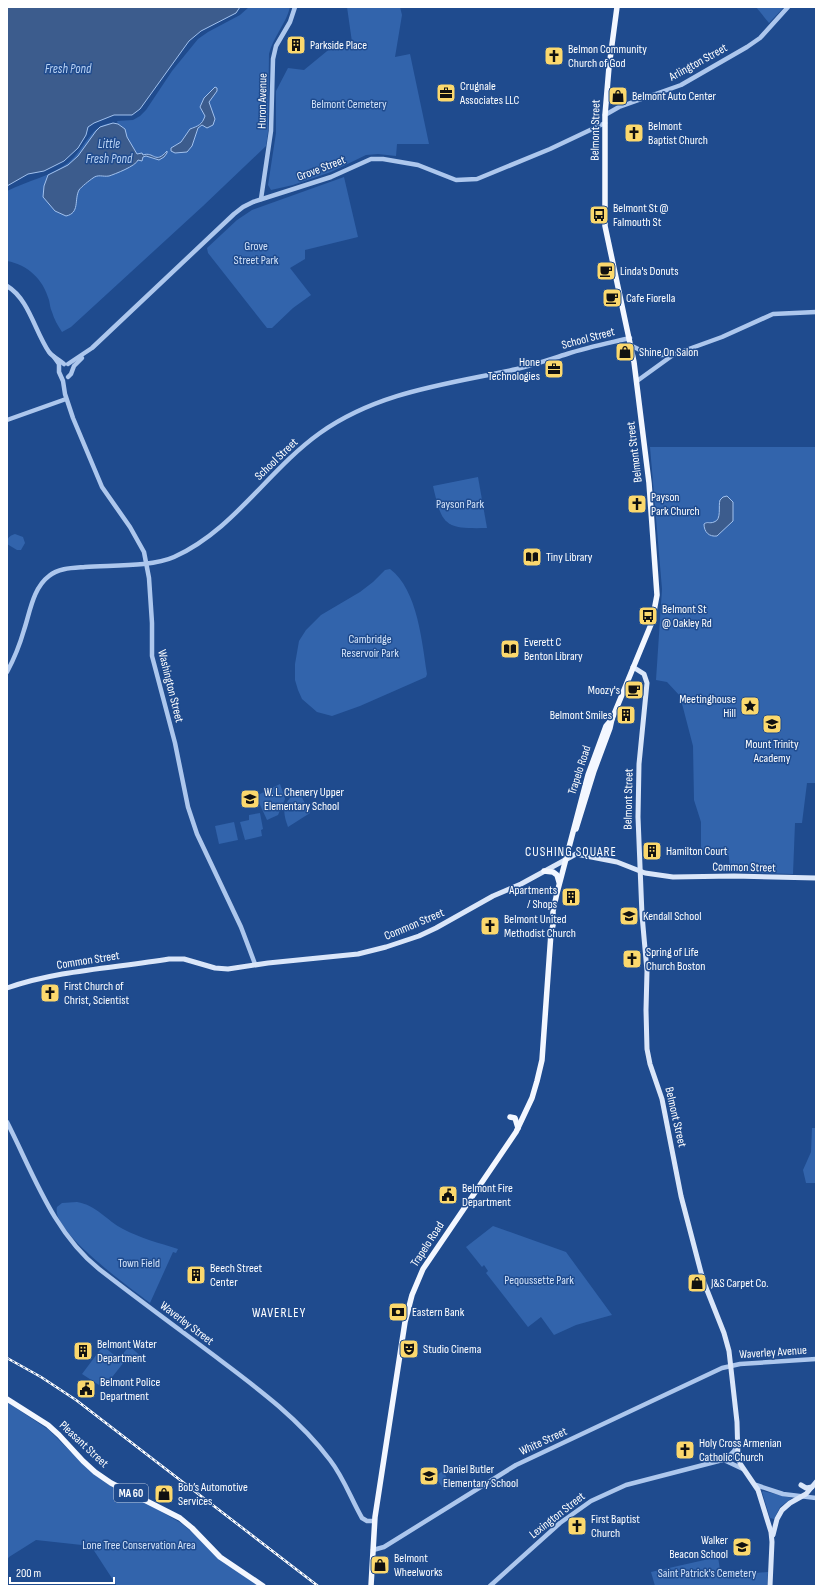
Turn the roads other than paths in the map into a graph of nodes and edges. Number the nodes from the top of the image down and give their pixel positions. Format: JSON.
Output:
{"nodes":[{"id":1,"x":295,"y":7,"type":"edge"},
{"id":2,"x":617,"y":7,"type":"edge"},
{"id":3,"x":788,"y":7,"type":"edge"},
{"id":4,"x":605,"y":115,"type":"junction"},
{"id":5,"x":605,"y":123,"type":"junction"},
{"id":6,"x":261,"y":199,"type":"junction"},
{"id":7,"x":7,"y":286,"type":"edge"},
{"id":8,"x":816,"y":312,"type":"edge"},
{"id":9,"x":630,"y":338,"type":"junction"},
{"id":10,"x":632,"y":346,"type":"junction"},
{"id":11,"x":86,"y":352,"type":"junction"},
{"id":12,"x":675,"y":354,"type":"junction"},
{"id":13,"x":54,"y":357,"type":"junction"},
{"id":14,"x":66,"y":364,"type":"junction"},
{"id":15,"x":59,"y":368,"type":"junction"},
{"id":16,"x":72,"y":370,"type":"junction"},
{"id":17,"x":61,"y":376,"type":"junction"},
{"id":18,"x":68,"y":377,"type":"junction"},
{"id":19,"x":637,"y":380,"type":"junction"},
{"id":20,"x":66,"y":397,"type":"junction"},
{"id":21,"x":7,"y":420,"type":"edge"},
{"id":22,"x":147,"y":563,"type":"junction"},
{"id":23,"x":633,"y":667,"type":"junction"},
{"id":24,"x":7,"y":672,"type":"edge"},
{"id":25,"x":566,"y":859,"type":"junction"},
{"id":26,"x":544,"y":871,"type":"junction"},
{"id":27,"x":639,"y":871,"type":"junction"},
{"id":28,"x":816,"y":878,"type":"edge"},
{"id":29,"x":559,"y":883,"type":"junction"},
{"id":30,"x":255,"y":964,"type":"junction"},
{"id":31,"x":7,"y":988,"type":"edge"},
{"id":32,"x":510,"y":1117,"type":"dead end"},
{"id":33,"x":7,"y":1122,"type":"edge"},
{"id":34,"x":518,"y":1128,"type":"junction"},
{"id":35,"x":816,"y":1359,"type":"edge"},
{"id":36,"x":731,"y":1366,"type":"junction"},
{"id":37,"x":7,"y":1399,"type":"edge"},
{"id":38,"x":738,"y":1444,"type":"junction"},
{"id":39,"x":738,"y":1458,"type":"junction"},
{"id":40,"x":726,"y":1460,"type":"junction"},
{"id":41,"x":746,"y":1472,"type":"junction"},
{"id":42,"x":816,"y":1482,"type":"edge"},
{"id":43,"x":756,"y":1485,"type":"junction"},
{"id":44,"x":801,"y":1485,"type":"dead end"},
{"id":45,"x":815,"y":1487,"type":"edge"},
{"id":46,"x":802,"y":1497,"type":"junction"},
{"id":47,"x":816,"y":1498,"type":"edge"},
{"id":48,"x":374,"y":1521,"type":"junction"},
{"id":49,"x":772,"y":1540,"type":"junction"},
{"id":50,"x":373,"y":1550,"type":"junction"},
{"id":51,"x":262,"y":1586,"type":"edge"},
{"id":52,"x":371,"y":1586,"type":"edge"},
{"id":53,"x":490,"y":1586,"type":"edge"},
{"id":54,"x":770,"y":1586,"type":"edge"}],
"edges":[{"from":1,"to":6,"type":"street","name":"Huron Avenue"},
{"from":2,"to":4,"type":"main road","name":"Belmont Street"},
{"from":3,"to":4,"type":"street","name":"Arlington Street"},
{"from":4,"to":5,"type":"main road","name":"Belmont Street"},
{"from":5,"to":6,"type":"street","name":"Grove Street"},
{"from":5,"to":9,"type":"main road","name":"Belmont Street"},
{"from":6,"to":11,"type":"street","name":"Grove Street"},
{"from":7,"to":13,"type":"street"},
{"from":8,"to":12,"type":"street","name":"School Street"},
{"from":9,"to":10,"type":"main road","name":"Belmont Street"},
{"from":9,"to":22,"type":"street","name":"School Street"},
{"from":10,"to":12,"type":"street","name":"School Street"},
{"from":10,"to":19,"type":"main road","name":"Belmont Street"},
{"from":11,"to":14,"type":"street","name":"Grove Street"},
{"from":11,"to":16,"type":"street","name":"Grove Street"},
{"from":12,"to":19,"type":"street","name":"School Street"},
{"from":13,"to":14,"type":"street"},
{"from":13,"to":15,"type":"street"},
{"from":14,"to":15,"type":"street"},
{"from":14,"to":16,"type":"street"},
{"from":15,"to":17,"type":"street"},
{"from":16,"to":18,"type":"street"},
{"from":17,"to":18,"type":"street"},
{"from":17,"to":20,"type":"street","name":"Washington Street"},
{"from":18,"to":20,"type":"street","name":"Washington Street"},
{"from":19,"to":23,"type":"main road","name":"Belmont Street"},
{"from":20,"to":21,"type":"street"},
{"from":20,"to":22,"type":"street","name":"Washington Street"},
{"from":22,"to":24,"type":"street","name":"School Street"},
{"from":22,"to":30,"type":"street","name":"Washington Street"},
{"from":23,"to":25,"type":"main road","name":"Trapelo Road"},
{"from":23,"to":27,"type":"main road","name":"Belmont Street"},
{"from":25,"to":26,"type":"main road","name":"Common Street"},
{"from":25,"to":27,"type":"main road","name":"Common Street"},
{"from":25,"to":29,"type":"main road","name":"Trapelo Road"},
{"from":26,"to":29,"type":"main road"},
{"from":26,"to":30,"type":"main road","name":"Common Street"},
{"from":27,"to":28,"type":"main road","name":"Common Street"},
{"from":27,"to":36,"type":"main road","name":"Belmont Street"},
{"from":29,"to":34,"type":"main road","name":"Trapelo Road"},
{"from":30,"to":31,"type":"main road","name":"Common Street"},
{"from":32,"to":34,"type":"main road"},
{"from":33,"to":48,"type":"street","name":"Waverley Street"},
{"from":34,"to":48,"type":"main road","name":"Trapelo Road"},
{"from":35,"to":36,"type":"street","name":"Waverley Avenue"},
{"from":36,"to":38,"type":"main road","name":"Belmont Street"},
{"from":36,"to":50,"type":"street","name":"White Street"},
{"from":37,"to":51,"type":"main road","name":"Pleasant Street","number":"MA 60"},
{"from":38,"to":39,"type":"main road","name":"Belmont Street"},
{"from":38,"to":40,"type":"street"},
{"from":39,"to":40,"type":"street","name":"Lexington Street"},
{"from":39,"to":41,"type":"main road"},
{"from":40,"to":41,"type":"street"},
{"from":40,"to":53,"type":"street","name":"Lexington Street"},
{"from":41,"to":43,"type":"main road"},
{"from":42,"to":45,"type":"main road"},
{"from":43,"to":46,"type":"street"},
{"from":43,"to":49,"type":"main road"},
{"from":44,"to":45,"type":"main road"},
{"from":45,"to":46,"type":"main road"},
{"from":46,"to":47,"type":"street"},
{"from":46,"to":49,"type":"main road"},
{"from":48,"to":50,"type":"main road","name":"Trapelo Road"},
{"from":49,"to":54,"type":"main road"},
{"from":50,"to":52,"type":"main road","name":"Trapelo Road"}]}
